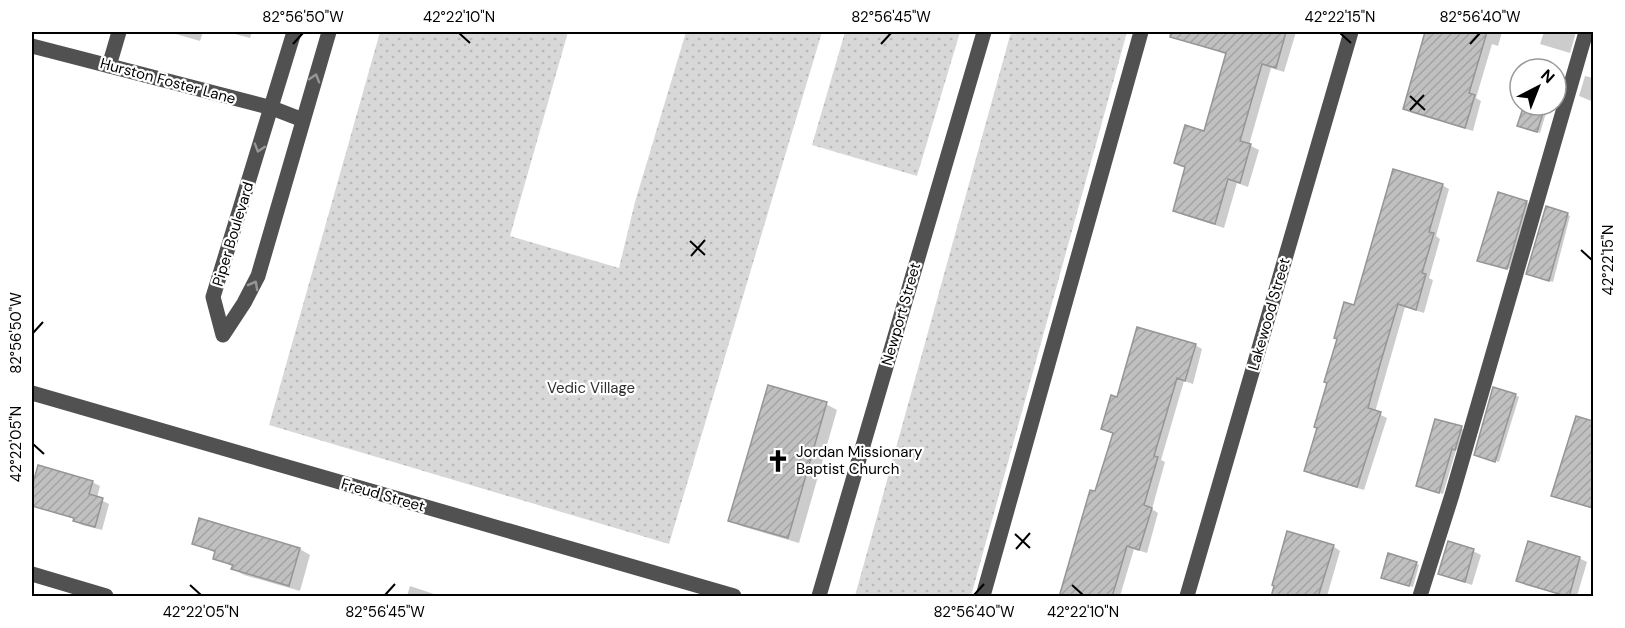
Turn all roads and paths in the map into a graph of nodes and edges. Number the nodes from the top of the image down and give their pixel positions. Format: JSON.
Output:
{"nodes":[{"id":1,"x":119,"y":32,"type":"edge"},
{"id":2,"x":294,"y":32,"type":"edge"},
{"id":3,"x":329,"y":32,"type":"edge"},
{"id":4,"x":984,"y":32,"type":"edge"},
{"id":5,"x":1141,"y":32,"type":"edge"},
{"id":6,"x":1351,"y":32,"type":"edge"},
{"id":7,"x":1586,"y":32,"type":"edge"},
{"id":8,"x":32,"y":46,"type":"edge"},
{"id":9,"x":109,"y":66,"type":"junction"},
{"id":10,"x":272,"y":108,"type":"junction"},
{"id":11,"x":303,"y":120,"type":"junction"},
{"id":12,"x":32,"y":393,"type":"edge"},
{"id":13,"x":32,"y":574,"type":"edge"},
{"id":14,"x":106,"y":597,"type":"edge"},
{"id":15,"x":734,"y":597,"type":"edge"},
{"id":16,"x":819,"y":597,"type":"edge"},
{"id":17,"x":983,"y":597,"type":"edge"},
{"id":18,"x":1188,"y":597,"type":"edge"},
{"id":19,"x":1420,"y":597,"type":"edge"}],
"edges":[{"from":1,"to":9,"type":"street"},
{"from":2,"to":10,"type":"street","name":"Piper Boulevard"},
{"from":11,"to":3,"type":"street","name":"Piper Boulevard","one_way":true},
{"from":4,"to":16,"type":"street","name":"Newport Street"},
{"from":5,"to":17,"type":"street"},
{"from":6,"to":18,"type":"street","name":"Lakewood Street"},
{"from":7,"to":19,"type":"street"},
{"from":8,"to":9,"type":"street","name":"Hurston Foster Lane"},
{"from":9,"to":10,"type":"street","name":"Hurston Foster Lane"},
{"from":10,"to":11,"type":"street","name":"Hurston Foster Lane"},
{"from":10,"to":11,"type":"street","name":"Piper Boulevard","one_way":true},
{"from":12,"to":15,"type":"street","name":"Freud Street"},
{"from":13,"to":14,"type":"street"}]}
